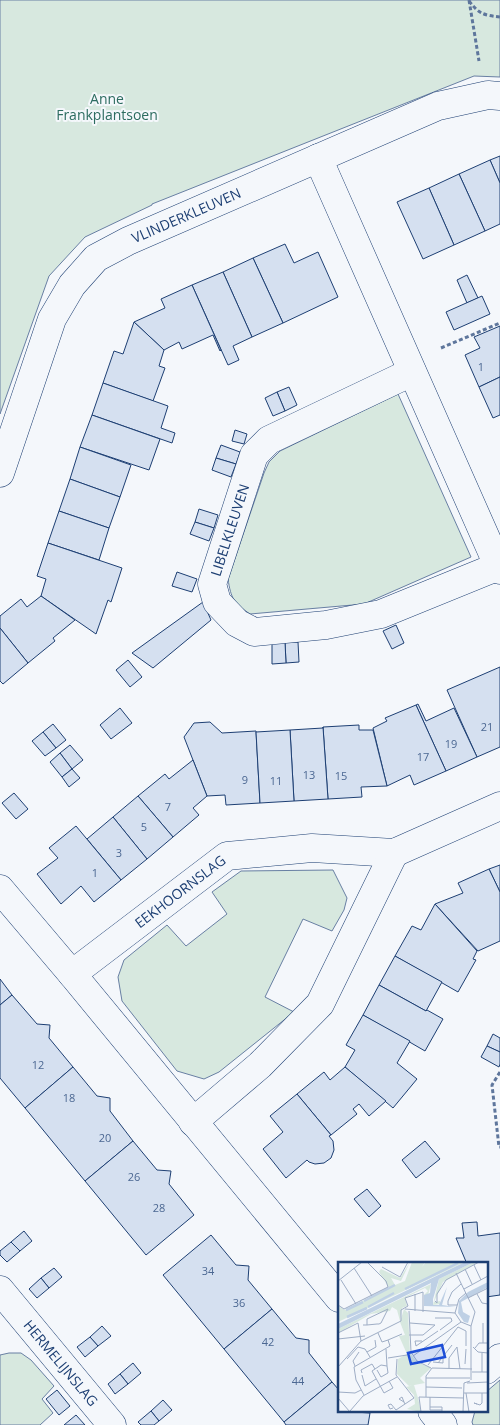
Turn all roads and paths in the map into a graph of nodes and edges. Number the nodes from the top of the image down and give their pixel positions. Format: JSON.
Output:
{"nodes":[{"id":1,"x":468,"y":0,"type":"edge"},
{"id":2,"x":500,"y":17,"type":"edge"},
{"id":3,"x":494,"y":95,"type":"edge"},
{"id":4,"x":318,"y":158,"type":"junction"},
{"id":5,"x":500,"y":323,"type":"edge"},
{"id":6,"x":410,"y":367,"type":"junction"},
{"id":7,"x":0,"y":473,"type":"edge"},
{"id":8,"x":499,"y":568,"type":"edge"},
{"id":9,"x":500,"y":806,"type":"edge"},
{"id":10,"x":394,"y":852,"type":"junction"},
{"id":11,"x":0,"y":889,"type":"edge"},
{"id":12,"x":72,"y":974,"type":"junction"},
{"id":13,"x":500,"y":1072,"type":"edge"},
{"id":14,"x":192,"y":1122,"type":"junction"},
{"id":15,"x":500,"y":1146,"type":"edge"},
{"id":16,"x":338,"y":1297,"type":"edge"},
{"id":17,"x":3,"y":1301,"type":"edge"},
{"id":18,"x":500,"y":1358,"type":"edge"},
{"id":19,"x":488,"y":1368,"type":"edge"},
{"id":20,"x":112,"y":1425,"type":"edge"}],
"edges":[{"from":1,"to":2,"type":"path"},
{"from":1,"to":3,"type":"path"},
{"from":3,"to":4,"type":"street","name":"VLINDERKLEUVEN"},
{"from":4,"to":6,"type":"street","name":"LIBELKLEUVEN"},
{"from":4,"to":7,"type":"street","name":"VLINDERKLEUVEN"},
{"from":5,"to":6,"type":"path"},
{"from":6,"to":8,"type":"street","name":"LIBELKLEUVEN"},
{"from":6,"to":8,"type":"street","name":"LIBELKLEUVEN"},
{"from":9,"to":10,"type":"street","name":"EEKHOORNSLAG"},
{"from":10,"to":12,"type":"street","name":"EEKHOORNSLAG"},
{"from":10,"to":14,"type":"street"},
{"from":11,"to":12,"type":"street"},
{"from":12,"to":14,"type":"street"},
{"from":13,"to":15,"type":"path"},
{"from":14,"to":16,"type":"street"},
{"from":17,"to":20,"type":"street","name":"HERMELIJNSLAG"},
{"from":18,"to":19,"type":"street"}]}
